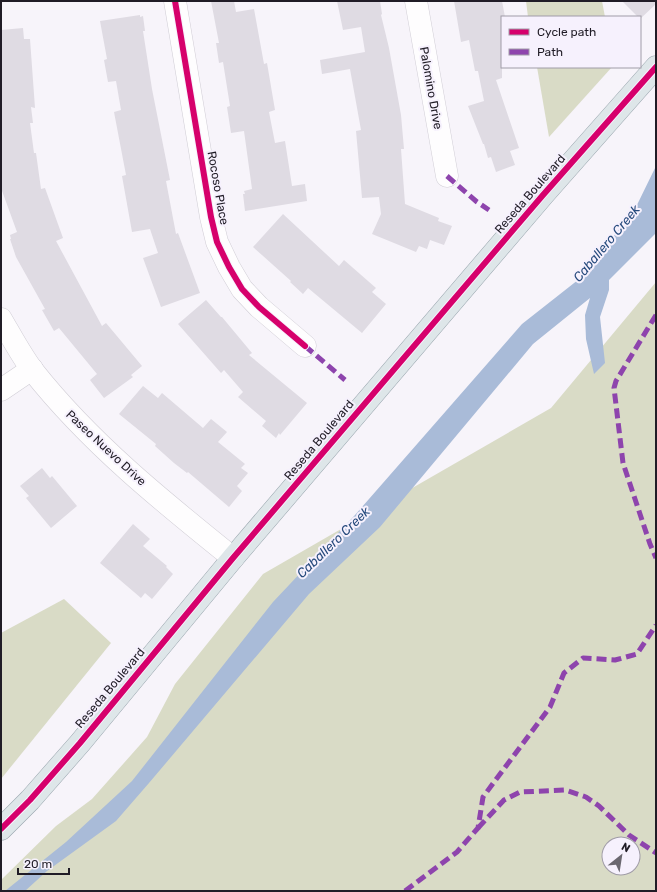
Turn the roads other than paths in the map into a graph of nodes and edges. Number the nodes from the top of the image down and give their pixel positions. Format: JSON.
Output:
{"nodes":[{"id":1,"x":175,"y":1,"type":"edge"},
{"id":2,"x":416,"y":1,"type":"edge"},
{"id":3,"x":656,"y":67,"type":"edge"},
{"id":4,"x":446,"y":176,"type":"dead end"},
{"id":5,"x":1,"y":319,"type":"edge"},
{"id":6,"x":305,"y":346,"type":"dead end"},
{"id":7,"x":32,"y":369,"type":"junction"},
{"id":8,"x":1,"y":390,"type":"edge"},
{"id":9,"x":233,"y":558,"type":"junction"},
{"id":10,"x":1,"y":829,"type":"edge"}],
"edges":[{"from":1,"to":6,"type":"street","name":"Rocoso Place"},
{"from":2,"to":4,"type":"street","name":"Palomino Drive"},
{"from":3,"to":9,"type":"main road","name":"Reseda Boulevard"},
{"from":5,"to":7,"type":"street","name":"Paseo Nuevo Drive"},
{"from":7,"to":8,"type":"street"},
{"from":7,"to":9,"type":"street","name":"Paseo Nuevo Drive"},
{"from":9,"to":10,"type":"main road","name":"Reseda Boulevard"}]}
